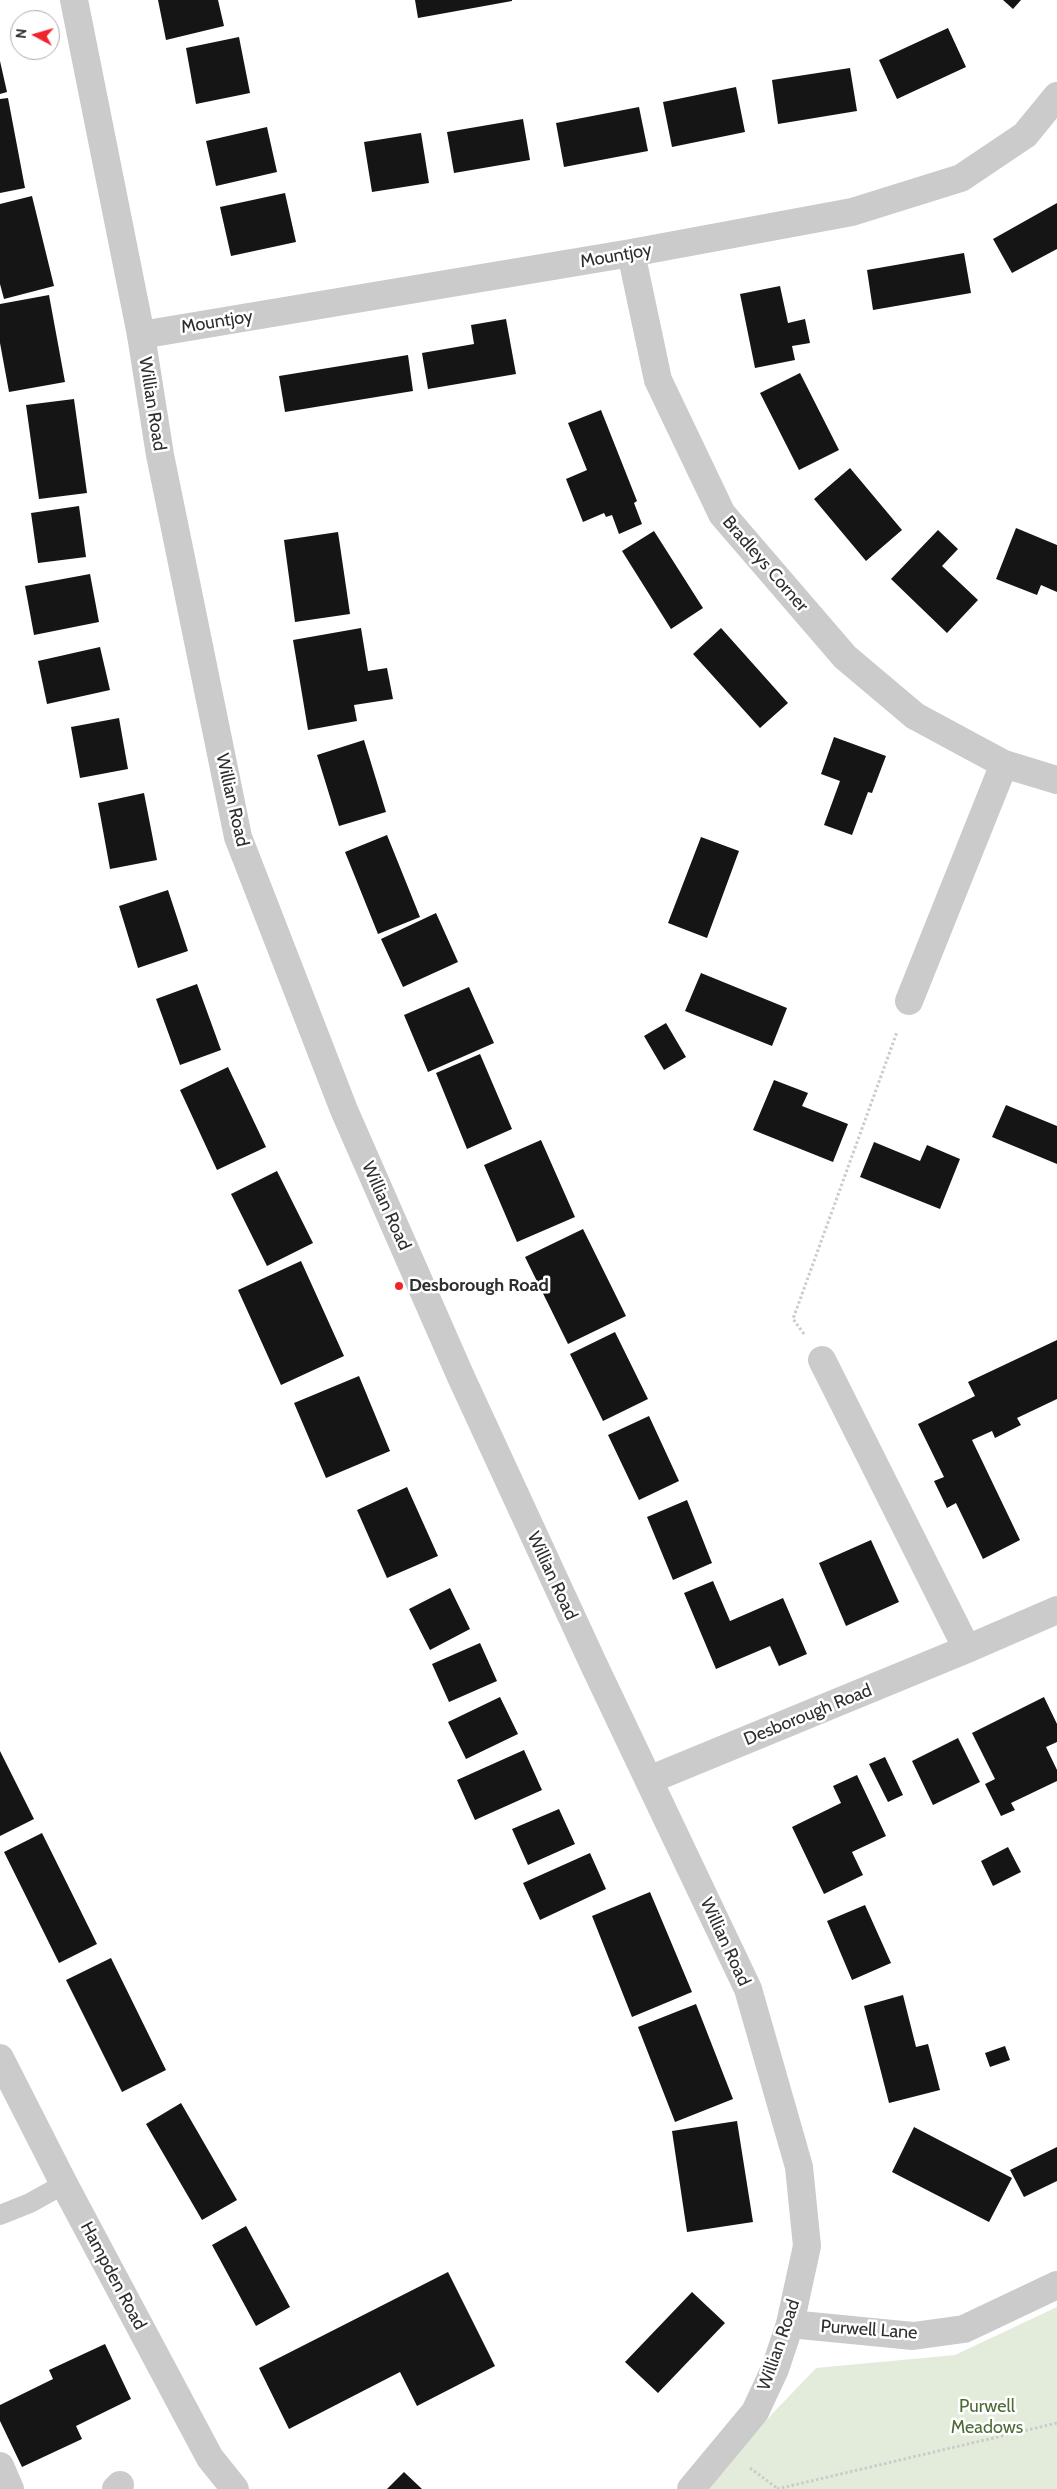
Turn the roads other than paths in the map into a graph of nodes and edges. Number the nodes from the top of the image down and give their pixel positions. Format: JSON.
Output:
{"nodes":[{"id":1,"x":74,"y":0,"type":"edge"},
{"id":2,"x":1057,"y":96,"type":"edge"},
{"id":3,"x":631,"y":253,"type":"junction"},
{"id":4,"x":141,"y":335,"type":"junction"},
{"id":5,"x":1004,"y":764,"type":"junction"},
{"id":6,"x":1057,"y":780,"type":"edge"},
{"id":7,"x":909,"y":1001,"type":"road end"},
{"id":8,"x":822,"y":1360,"type":"road end"},
{"id":9,"x":1057,"y":1610,"type":"edge"},
{"id":10,"x":967,"y":1650,"type":"junction"},
{"id":11,"x":649,"y":1780,"type":"junction"},
{"id":12,"x":0,"y":2058,"type":"edge"},
{"id":13,"x":64,"y":2184,"type":"junction"},
{"id":14,"x":0,"y":2215,"type":"edge"},
{"id":15,"x":1057,"y":2285,"type":"edge"},
{"id":16,"x":790,"y":2324,"type":"junction"},
{"id":17,"x":0,"y":2466,"type":"edge"},
{"id":18,"x":10,"y":2489,"type":"edge"},
{"id":19,"x":235,"y":2489,"type":"edge"},
{"id":20,"x":691,"y":2489,"type":"edge"}],
"edges":[{"from":1,"to":4,"type":"street","name":"Willian Road"},
{"from":2,"to":3,"type":"street","name":"Mountjoy"},
{"from":3,"to":4,"type":"street","name":"Mountjoy"},
{"from":3,"to":5,"type":"street","name":"Bradleys Corner"},
{"from":4,"to":11,"type":"street","name":"Willian Road"},
{"from":5,"to":6,"type":"street","name":"Bradleys Corner"},
{"from":5,"to":7,"type":"street"},
{"from":8,"to":10,"type":"street"},
{"from":9,"to":10,"type":"street","name":"Desborough Road"},
{"from":10,"to":11,"type":"street","name":"Desborough Road"},
{"from":11,"to":16,"type":"street","name":"Willian Road"},
{"from":12,"to":13,"type":"street","name":"Hampden Road"},
{"from":13,"to":14,"type":"lane"},
{"from":13,"to":19,"type":"street","name":"Hampden Road"},
{"from":15,"to":16,"type":"street","name":"Purwell Lane"},
{"from":16,"to":20,"type":"street","name":"Willian Road"},
{"from":17,"to":18,"type":"street"}]}
